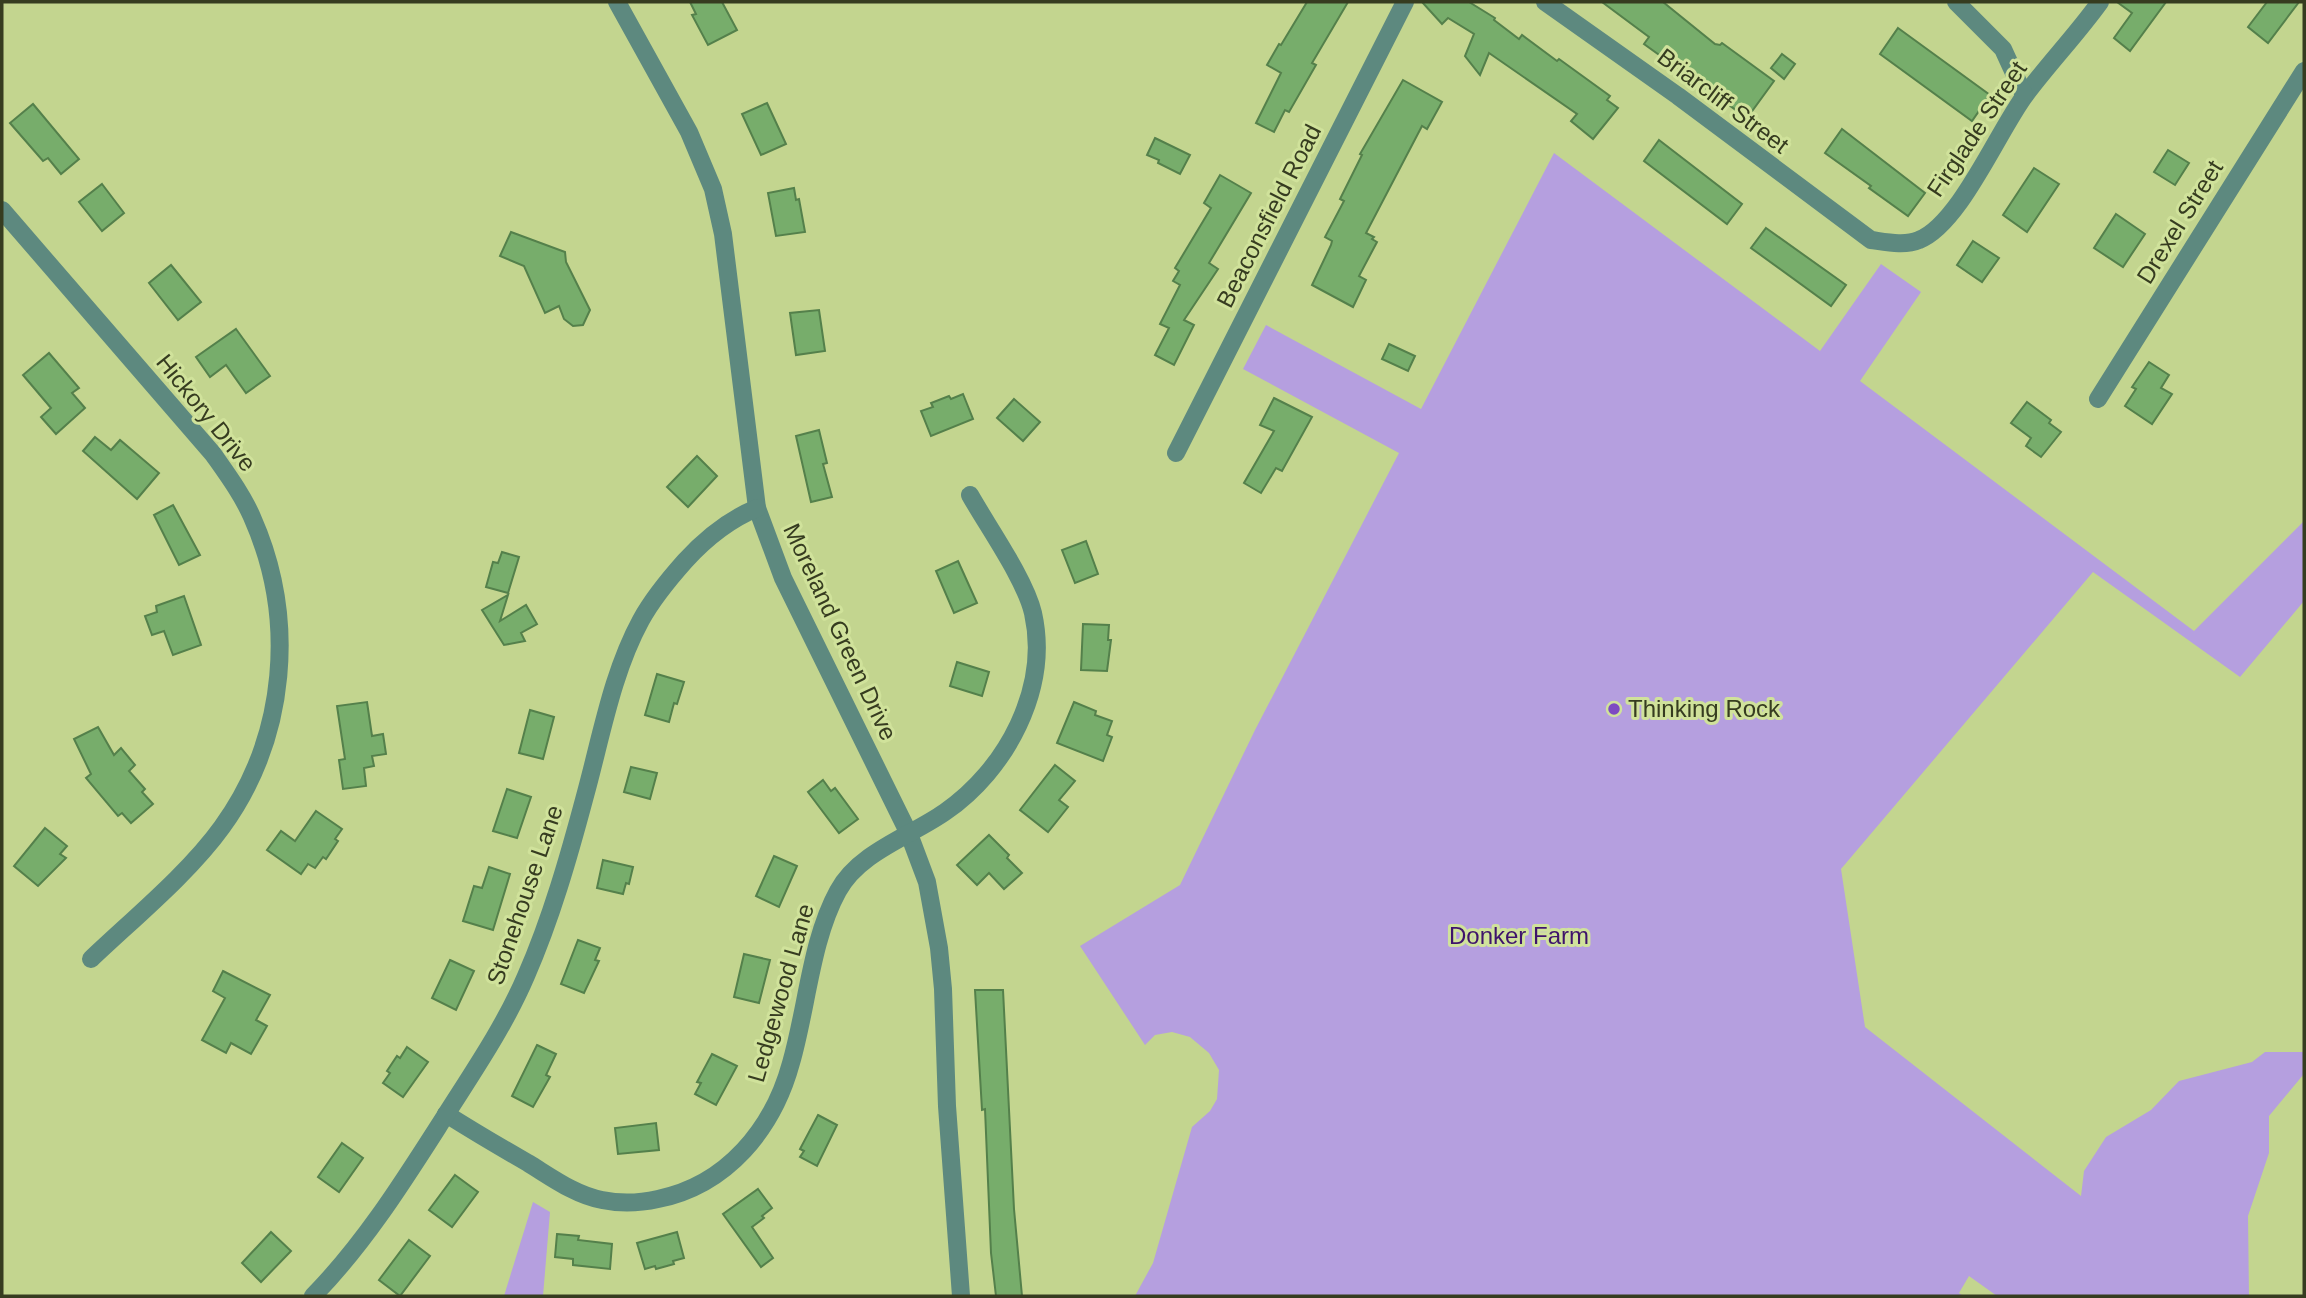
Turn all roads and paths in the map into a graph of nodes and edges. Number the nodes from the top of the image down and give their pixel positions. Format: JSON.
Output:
{"nodes":[{"id":1,"x":617,"y":2,"type":"edge"},
{"id":2,"x":1405,"y":2,"type":"edge"},
{"id":3,"x":1545,"y":2,"type":"edge"},
{"id":4,"x":1956,"y":2,"type":"edge"},
{"id":5,"x":2100,"y":2,"type":"edge"},
{"id":6,"x":2304,"y":71,"type":"edge"},
{"id":7,"x":2024,"y":95,"type":"junction"},
{"id":8,"x":2,"y":210,"type":"edge"},
{"id":9,"x":1871,"y":240,"type":"joint"},
{"id":10,"x":2098,"y":399,"type":"dead end"},
{"id":11,"x":1176,"y":453,"type":"dead end"},
{"id":12,"x":970,"y":495,"type":"dead end"},
{"id":13,"x":757,"y":508,"type":"junction"},
{"id":14,"x":909,"y":834,"type":"junction"},
{"id":15,"x":91,"y":959,"type":"dead end"},
{"id":16,"x":446,"y":1114,"type":"junction"},
{"id":17,"x":313,"y":1296,"type":"edge"},
{"id":18,"x":961,"y":1296,"type":"edge"}],
"edges":[{"from":1,"to":13,"type":"street","name":"Moreland Green Drive"},
{"from":2,"to":11,"type":"street","name":"Beaconsfield Road"},
{"from":3,"to":9,"type":"street","name":"Briarcliff Street"},
{"from":4,"to":7,"type":"street"},
{"from":5,"to":7,"type":"street","name":"Firglade Street"},
{"from":6,"to":10,"type":"street","name":"Drexel Street"},
{"from":7,"to":9,"type":"street","name":"Firglade Street"},
{"from":8,"to":15,"type":"street","name":"Hickory Drive"},
{"from":12,"to":14,"type":"street","name":"Ledgewood Lane"},
{"from":13,"to":14,"type":"street","name":"Moreland Green Drive"},
{"from":13,"to":16,"type":"street","name":"Stonehouse Lane"},
{"from":14,"to":16,"type":"street","name":"Ledgewood Lane"},
{"from":14,"to":18,"type":"street","name":"Moreland Green Drive"},
{"from":16,"to":17,"type":"street","name":"Stonehouse Lane"}]}
